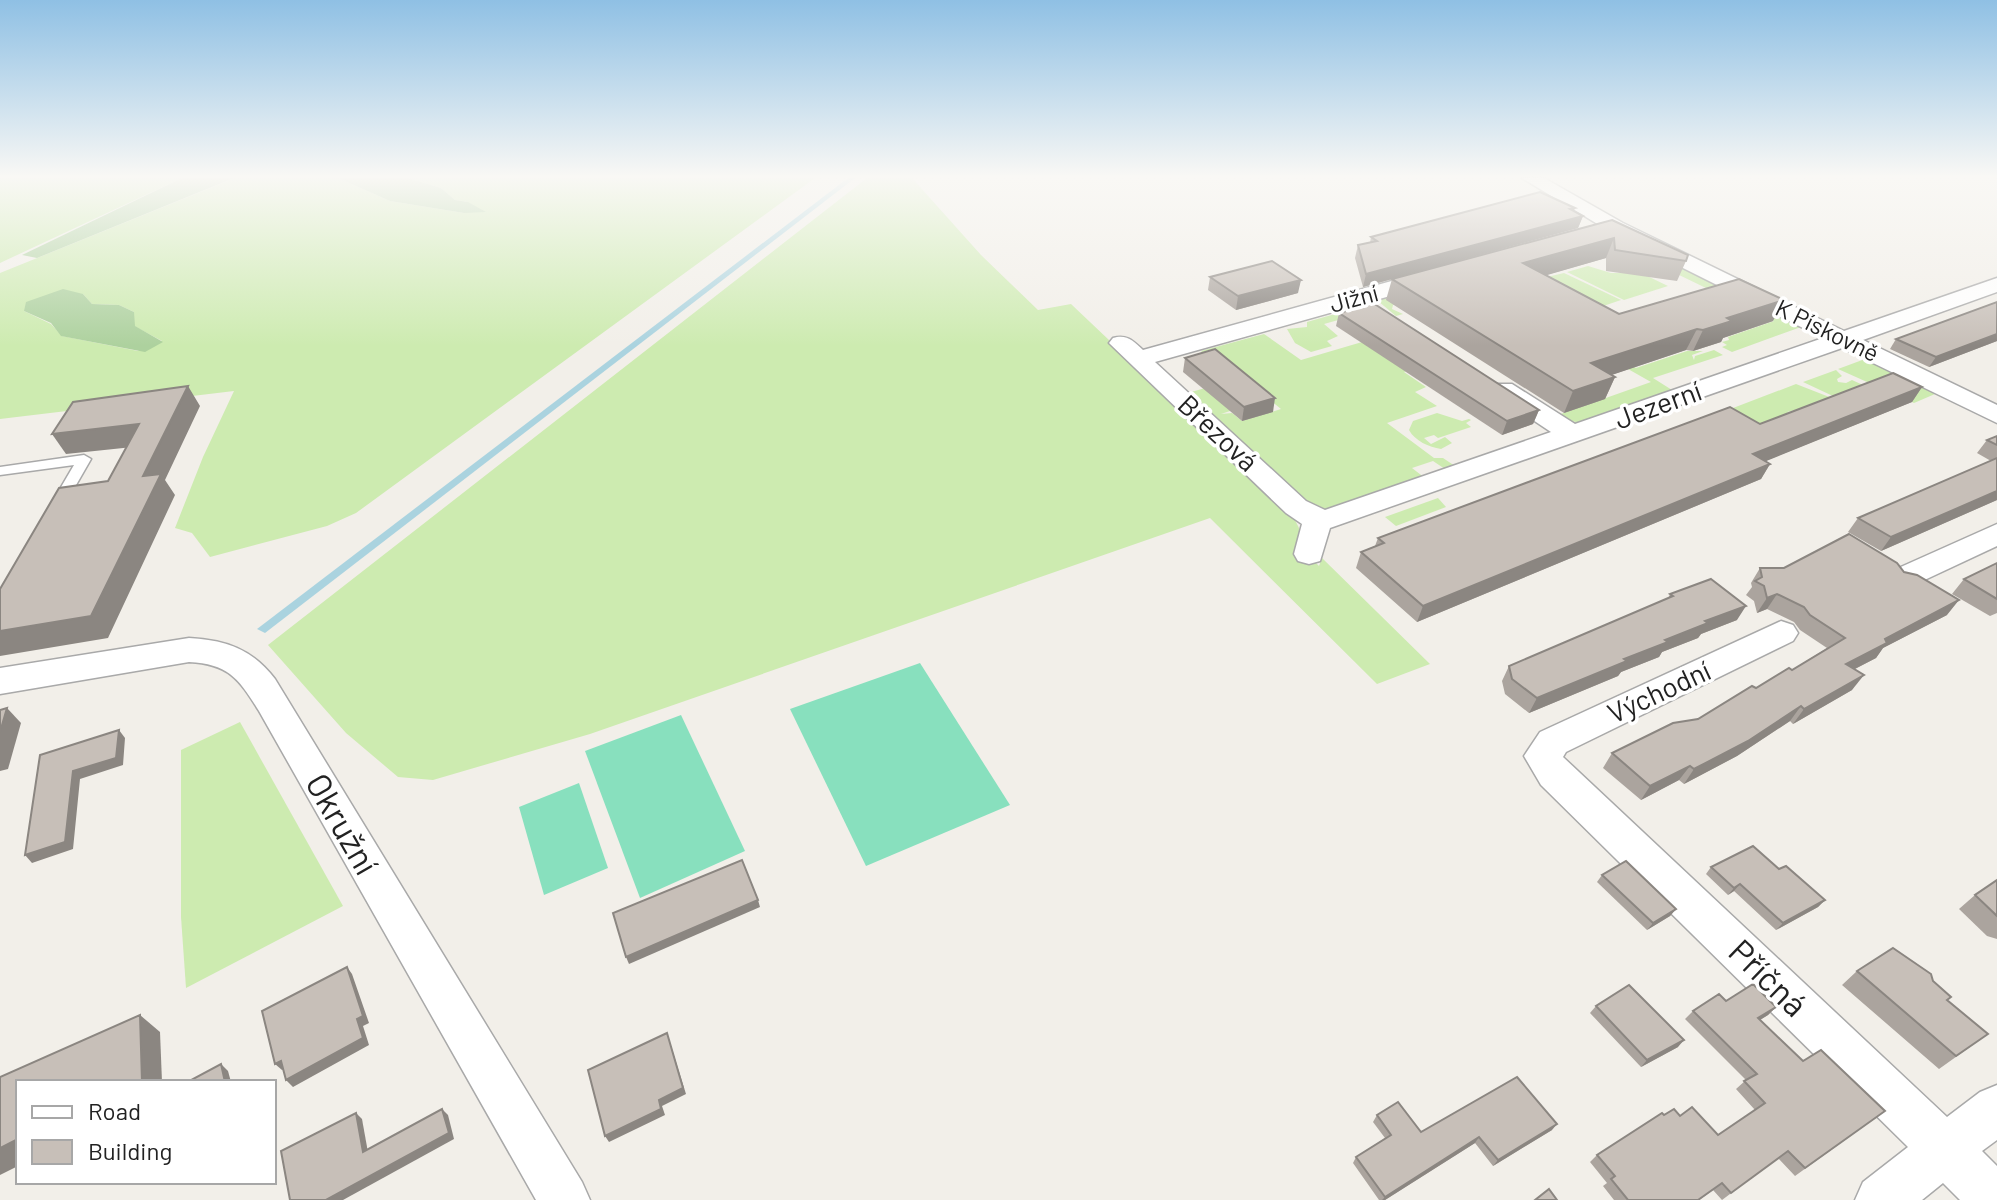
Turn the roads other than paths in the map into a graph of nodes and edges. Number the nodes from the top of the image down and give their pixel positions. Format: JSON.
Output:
{"nodes":[{"id":1,"x":1630,"y":234,"type":"edge"},
{"id":2,"x":1457,"y":270,"type":"edge"},
{"id":3,"x":1997,"y":285,"type":"edge"},
{"id":4,"x":1360,"y":297,"type":"junction"},
{"id":5,"x":1383,"y":313,"type":"edge"},
{"id":6,"x":1844,"y":339,"type":"junction"},
{"id":7,"x":1129,"y":351,"type":"joint"},
{"id":8,"x":1476,"y":372,"type":"edge"},
{"id":9,"x":1997,"y":415,"type":"edge"},
{"id":10,"x":1574,"y":435,"type":"junction"},
{"id":11,"x":0,"y":471,"type":"edge"},
{"id":12,"x":1318,"y":519,"type":"junction"},
{"id":13,"x":46,"y":525,"type":"edge"},
{"id":14,"x":1997,"y":534,"type":"edge"},
{"id":15,"x":1309,"y":554,"type":"dead end"},
{"id":16,"x":1905,"y":577,"type":"edge"},
{"id":17,"x":1781,"y":633,"type":"dead end"},
{"id":18,"x":0,"y":681,"type":"edge"},
{"id":19,"x":1542,"y":756,"type":"joint"},
{"id":20,"x":1997,"y":1109,"type":"edge"},
{"id":21,"x":1945,"y":1149,"type":"junction"},
{"id":22,"x":564,"y":1200,"type":"edge"},
{"id":23,"x":1881,"y":1200,"type":"edge"},
{"id":24,"x":1995,"y":1200,"type":"edge"}],
"edges":[{"from":1,"to":6,"type":"street","name":"K Pískovně"},
{"from":2,"to":4,"type":"street","name":"Jižní"},
{"from":3,"to":6,"type":"street","name":"Jezerní"},
{"from":4,"to":5,"type":"street"},
{"from":4,"to":7,"type":"street","name":"Jižní"},
{"from":6,"to":9,"type":"street","name":"K Pískovně"},
{"from":6,"to":10,"type":"street","name":"Jezerní"},
{"from":7,"to":12,"type":"street","name":"Březová"},
{"from":8,"to":10,"type":"street"},
{"from":10,"to":12,"type":"street","name":"Jezerní"},
{"from":11,"to":13,"type":"lane"},
{"from":12,"to":15,"type":"street"},
{"from":14,"to":16,"type":"street"},
{"from":17,"to":19,"type":"street","name":"Východní"},
{"from":18,"to":22,"type":"street","name":"Okružní"},
{"from":19,"to":21,"type":"street","name":"Příčná"},
{"from":20,"to":21,"type":"street"},
{"from":21,"to":23,"type":"street"},
{"from":21,"to":24,"type":"street","name":"Příčná"}]}
